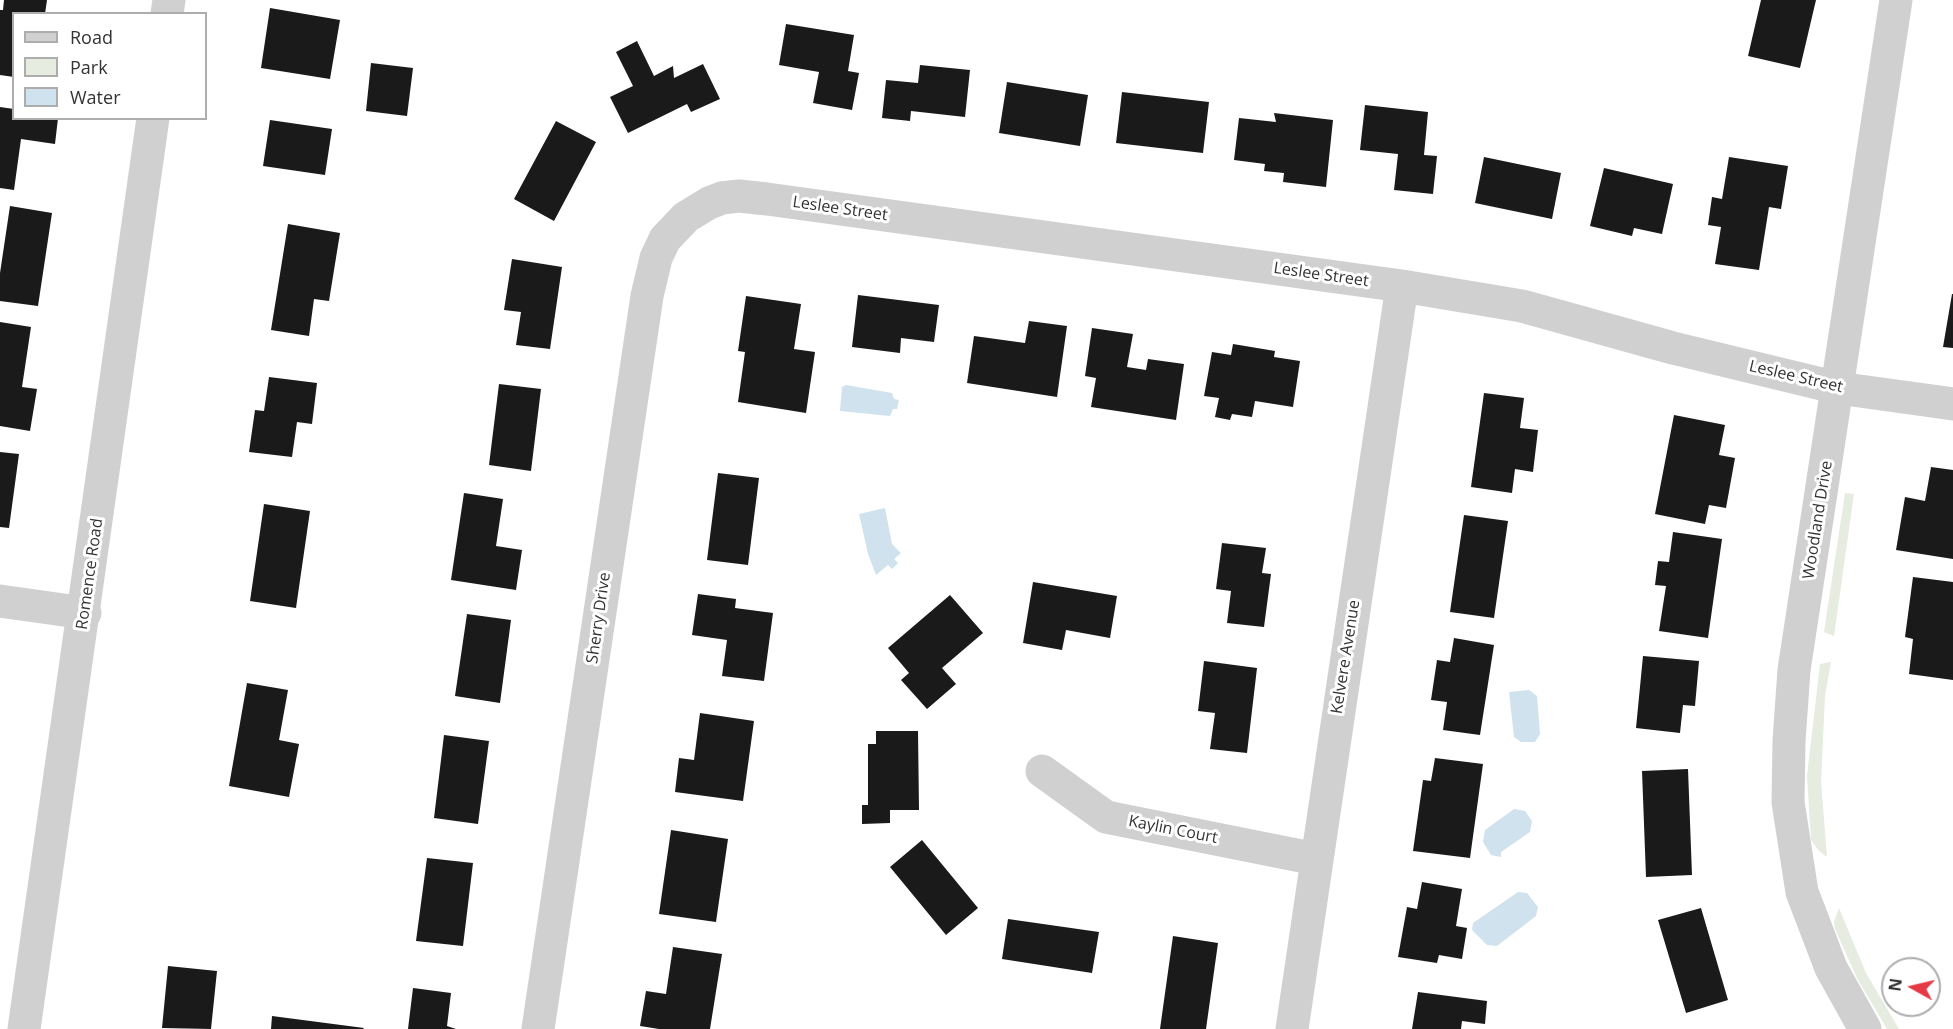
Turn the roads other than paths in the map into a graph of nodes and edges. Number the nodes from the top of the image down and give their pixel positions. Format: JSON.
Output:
{"nodes":[{"id":1,"x":1896,"y":0,"type":"edge"},
{"id":2,"x":153,"y":120,"type":"edge"},
{"id":3,"x":686,"y":217,"type":"joint"},
{"id":4,"x":1402,"y":286,"type":"junction"},
{"id":5,"x":1838,"y":388,"type":"junction"},
{"id":6,"x":1953,"y":404,"type":"edge"},
{"id":7,"x":0,"y":601,"type":"edge"},
{"id":8,"x":85,"y":613,"type":"junction"},
{"id":9,"x":1042,"y":771,"type":"dead end"},
{"id":10,"x":1316,"y":859,"type":"junction"},
{"id":11,"x":24,"y":1029,"type":"edge"},
{"id":12,"x":538,"y":1029,"type":"edge"},
{"id":13,"x":1292,"y":1029,"type":"edge"},
{"id":14,"x":1865,"y":1029,"type":"edge"}],
"edges":[{"from":1,"to":5,"type":"street","name":"Woodland Drive"},
{"from":2,"to":8,"type":"street","name":"Romence Road"},
{"from":3,"to":4,"type":"street","name":"Leslee Street"},
{"from":3,"to":12,"type":"street","name":"Sherry Drive"},
{"from":4,"to":5,"type":"street","name":"Leslee Street"},
{"from":4,"to":10,"type":"street","name":"Kelvere Avenue"},
{"from":5,"to":6,"type":"street","name":"Leslee Street"},
{"from":5,"to":14,"type":"street","name":"Woodland Drive"},
{"from":7,"to":8,"type":"street"},
{"from":8,"to":11,"type":"street","name":"Romence Road"},
{"from":9,"to":10,"type":"street","name":"Kaylin Court"},
{"from":10,"to":13,"type":"street","name":"Kelvere Avenue"}]}
